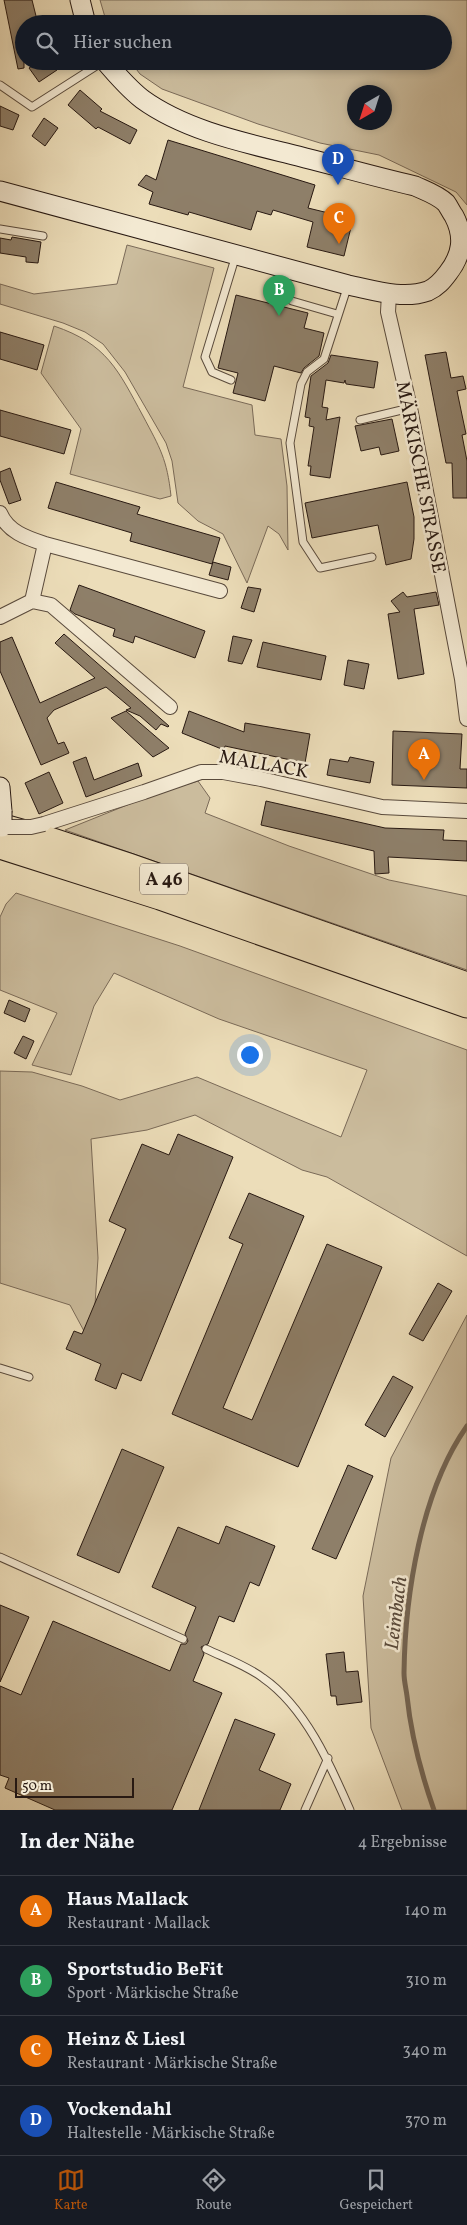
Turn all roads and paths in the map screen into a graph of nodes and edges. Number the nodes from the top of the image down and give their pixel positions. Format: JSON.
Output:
{"nodes":[{"id":1,"x":80,"y":0,"type":"edge"},
{"id":2,"x":84,"y":15,"type":"edge"},
{"id":3,"x":90,"y":70,"type":"edge"},
{"id":4,"x":112,"y":70,"type":"edge"},
{"id":5,"x":0,"y":86,"type":"edge"},
{"id":6,"x":0,"y":191,"type":"edge"},
{"id":7,"x":0,"y":229,"type":"edge"},
{"id":8,"x":43,"y":236,"type":"dead end"},
{"id":9,"x":236,"y":255,"type":"junction"},
{"id":10,"x":348,"y":285,"type":"junction"},
{"id":11,"x":389,"y":294,"type":"junction"},
{"id":12,"x":292,"y":301,"type":"dead end"},
{"id":13,"x":338,"y":314,"type":"junction"},
{"id":14,"x":231,"y":380,"type":"dead end"},
{"id":15,"x":410,"y":408,"type":"junction"},
{"id":16,"x":360,"y":420,"type":"dead end"},
{"id":17,"x":0,"y":513,"type":"edge"},
{"id":18,"x":45,"y":544,"type":"junction"},
{"id":19,"x":372,"y":557,"type":"dead end"},
{"id":20,"x":220,"y":591,"type":"dead end"},
{"id":21,"x":32,"y":601,"type":"junction"},
{"id":22,"x":0,"y":616,"type":"edge"},
{"id":23,"x":170,"y":707,"type":"dead end"},
{"id":24,"x":467,"y":719,"type":"edge"},
{"id":25,"x":0,"y":787,"type":"edge"},
{"id":26,"x":467,"y":811,"type":"edge"},
{"id":27,"x":1,"y":830,"type":"edge"},
{"id":28,"x":467,"y":985,"type":"edge"},
{"id":29,"x":467,"y":1005,"type":"edge"},
{"id":30,"x":0,"y":1368,"type":"edge"},
{"id":31,"x":29,"y":1376,"type":"dead end"},
{"id":32,"x":0,"y":1557,"type":"edge"},
{"id":33,"x":183,"y":1639,"type":"dead end"},
{"id":34,"x":206,"y":1649,"type":"dead end"},
{"id":35,"x":328,"y":1758,"type":"junction"},
{"id":36,"x":305,"y":1810,"type":"edge"},
{"id":37,"x":350,"y":1810,"type":"edge"}],
"edges":[{"from":1,"to":2,"type":"main road"},
{"from":3,"to":5,"type":"lane"},
{"from":4,"to":11,"type":"main road"},
{"from":6,"to":9,"type":"main road"},
{"from":7,"to":8,"type":"lane"},
{"from":9,"to":10,"type":"main road"},
{"from":9,"to":14,"type":"lane"},
{"from":10,"to":11,"type":"main road"},
{"from":10,"to":13,"type":"lane"},
{"from":11,"to":15,"type":"street","name":"MÄRKISCHE STRASSE"},
{"from":12,"to":13,"type":"lane"},
{"from":13,"to":19,"type":"lane"},
{"from":15,"to":16,"type":"lane"},
{"from":15,"to":24,"type":"street","name":"MÄRKISCHE STRASSE"},
{"from":17,"to":18,"type":"street"},
{"from":18,"to":20,"type":"street"},
{"from":18,"to":21,"type":"street"},
{"from":21,"to":22,"type":"street"},
{"from":21,"to":23,"type":"street"},
{"from":25,"to":27,"type":"main road"},
{"from":26,"to":27,"type":"street","name":"MALLACK","bridge":true},
{"from":27,"to":28,"type":"highway","number":"A 46"},
{"from":27,"to":29,"type":"highway","number":"A 46"},
{"from":30,"to":31,"type":"lane"},
{"from":32,"to":33,"type":"lane"},
{"from":34,"to":35,"type":"lane"},
{"from":35,"to":36,"type":"lane"},
{"from":35,"to":37,"type":"lane"}]}
